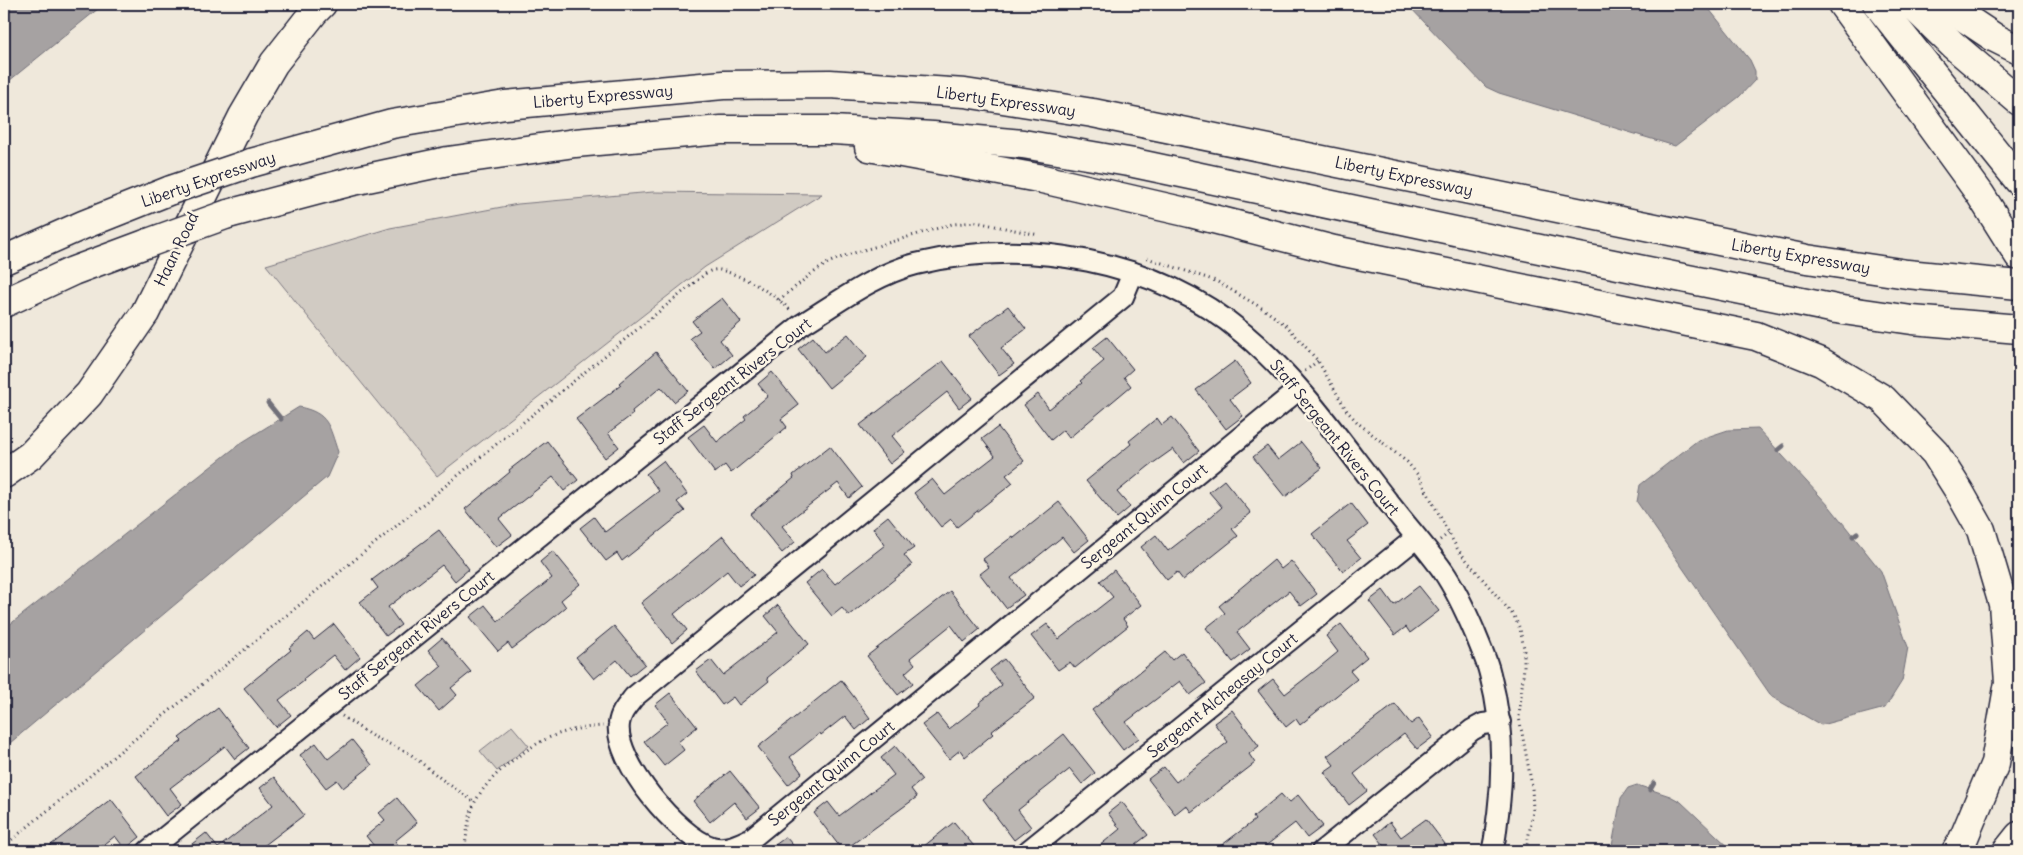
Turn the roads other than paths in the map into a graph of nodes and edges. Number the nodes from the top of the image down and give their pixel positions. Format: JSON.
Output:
{"nodes":[{"id":1,"x":322,"y":4,"type":"edge"},
{"id":2,"x":1842,"y":4,"type":"edge"},
{"id":3,"x":1877,"y":4,"type":"edge"},
{"id":4,"x":1911,"y":4,"type":"edge"},
{"id":5,"x":1944,"y":4,"type":"edge"},
{"id":6,"x":2019,"y":50,"type":"edge"},
{"id":7,"x":2019,"y":101,"type":"edge"},
{"id":8,"x":721,"y":130,"type":"junction"},
{"id":9,"x":2019,"y":181,"type":"edge"},
{"id":10,"x":2019,"y":256,"type":"edge"},
{"id":11,"x":4,"y":260,"type":"edge"},
{"id":12,"x":1133,"y":272,"type":"junction"},
{"id":13,"x":2011,"y":284,"type":"edge"},
{"id":14,"x":4,"y":303,"type":"edge"},
{"id":15,"x":2009,"y":329,"type":"edge"},
{"id":16,"x":1298,"y":390,"type":"junction"},
{"id":17,"x":4,"y":474,"type":"edge"},
{"id":18,"x":1416,"y":538,"type":"junction"},
{"id":19,"x":1500,"y":722,"type":"junction"},
{"id":20,"x":2019,"y":836,"type":"edge"},
{"id":21,"x":148,"y":851,"type":"edge"},
{"id":22,"x":1028,"y":851,"type":"edge"},
{"id":23,"x":1322,"y":851,"type":"edge"},
{"id":24,"x":1492,"y":851,"type":"edge"},
{"id":25,"x":1956,"y":851,"type":"edge"},
{"id":26,"x":2007,"y":851,"type":"edge"}],
"edges":[{"from":1,"to":17,"type":"main road","name":"Haan Road"},
{"from":2,"to":10,"type":"main road"},
{"from":3,"to":9,"type":"main road"},
{"from":4,"to":7,"type":"main road"},
{"from":5,"to":6,"type":"main road"},
{"from":8,"to":14,"type":"main road","bridge":true},
{"from":8,"to":15,"type":"main road"},
{"from":8,"to":25,"type":"main road"},
{"from":11,"to":13,"type":"main road","name":"Liberty Expressway","bridge":true},
{"from":12,"to":16,"type":"street","name":"Staff Sergeant Rivers Court"},
{"from":12,"to":16,"type":"street","name":"Sergeant Quinn Court"},
{"from":12,"to":21,"type":"street","name":"Staff Sergeant Rivers Court"},
{"from":16,"to":18,"type":"street","name":"Staff Sergeant Rivers Court"},
{"from":18,"to":19,"type":"street","name":"Staff Sergeant Rivers Court"},
{"from":18,"to":22,"type":"street","name":"Sergeant Alcheasay Court"},
{"from":19,"to":23,"type":"street"},
{"from":19,"to":24,"type":"street","name":"Staff Sergeant Rivers Court"},
{"from":20,"to":26,"type":"main road"}]}
